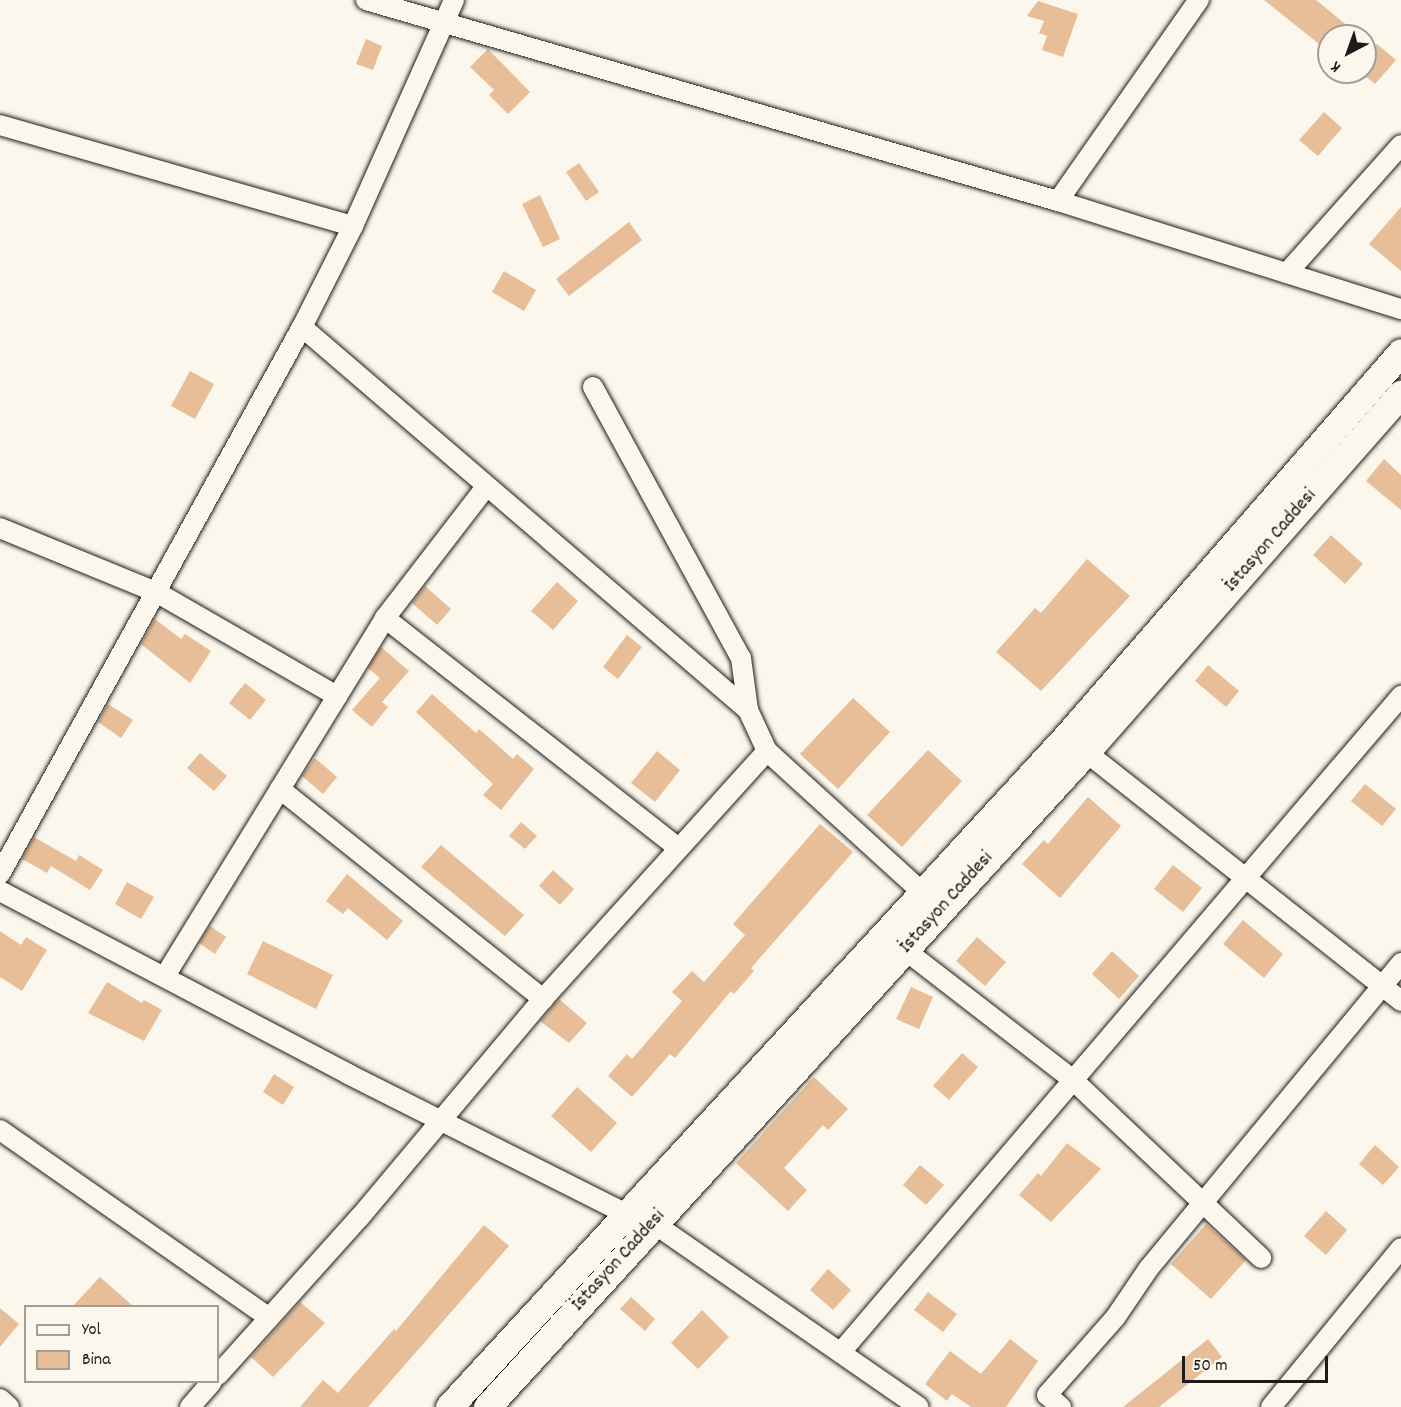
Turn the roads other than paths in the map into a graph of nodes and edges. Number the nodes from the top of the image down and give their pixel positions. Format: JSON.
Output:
{"nodes":[{"id":1,"x":366,"y":0,"type":"edge"},
{"id":2,"x":454,"y":0,"type":"edge"},
{"id":3,"x":1199,"y":0,"type":"edge"},
{"id":4,"x":394,"y":4,"type":"edge"},
{"id":5,"x":444,"y":25,"type":"junction"},
{"id":6,"x":0,"y":125,"type":"edge"},
{"id":7,"x":1401,"y":145,"type":"edge"},
{"id":8,"x":1058,"y":201,"type":"junction"},
{"id":9,"x":353,"y":226,"type":"junction"},
{"id":10,"x":1287,"y":273,"type":"junction"},
{"id":11,"x":1401,"y":309,"type":"edge"},
{"id":12,"x":302,"y":327,"type":"junction"},
{"id":13,"x":1401,"y":352,"type":"edge"},
{"id":14,"x":593,"y":387,"type":"dead end"},
{"id":15,"x":1401,"y":394,"type":"edge"},
{"id":16,"x":486,"y":487,"type":"junction"},
{"id":17,"x":0,"y":528,"type":"edge"},
{"id":18,"x":156,"y":592,"type":"junction"},
{"id":19,"x":385,"y":618,"type":"junction"},
{"id":20,"x":337,"y":696,"type":"junction"},
{"id":21,"x":1401,"y":696,"type":"edge"},
{"id":22,"x":748,"y":710,"type":"junction"},
{"id":23,"x":767,"y":751,"type":"junction"},
{"id":24,"x":1086,"y":752,"type":"junction"},
{"id":25,"x":280,"y":789,"type":"junction"},
{"id":26,"x":678,"y":848,"type":"junction"},
{"id":27,"x":0,"y":874,"type":"edge"},
{"id":28,"x":1247,"y":878,"type":"junction"},
{"id":29,"x":0,"y":891,"type":"edge"},
{"id":30,"x":922,"y":892,"type":"junction"},
{"id":31,"x":905,"y":950,"type":"junction"},
{"id":32,"x":1401,"y":963,"type":"edge"},
{"id":33,"x":165,"y":976,"type":"junction"},
{"id":34,"x":1382,"y":986,"type":"junction"},
{"id":35,"x":543,"y":999,"type":"junction"},
{"id":36,"x":1401,"y":1001,"type":"edge"},
{"id":37,"x":1073,"y":1080,"type":"junction"},
{"id":38,"x":439,"y":1120,"type":"junction"},
{"id":39,"x":0,"y":1130,"type":"edge"},
{"id":40,"x":1204,"y":1206,"type":"junction"},
{"id":41,"x":626,"y":1214,"type":"junction"},
{"id":42,"x":653,"y":1223,"type":"junction"},
{"id":43,"x":1401,"y":1248,"type":"edge"},
{"id":44,"x":1260,"y":1258,"type":"dead end"},
{"id":45,"x":269,"y":1318,"type":"junction"},
{"id":46,"x":841,"y":1352,"type":"junction"},
{"id":47,"x":219,"y":1374,"type":"edge"},
{"id":48,"x":211,"y":1383,"type":"edge"},
{"id":49,"x":0,"y":1399,"type":"edge"},
{"id":50,"x":9,"y":1407,"type":"edge"},
{"id":51,"x":190,"y":1407,"type":"edge"},
{"id":52,"x":449,"y":1407,"type":"edge"},
{"id":53,"x":487,"y":1407,"type":"edge"},
{"id":54,"x":919,"y":1407,"type":"edge"},
{"id":55,"x":1061,"y":1407,"type":"edge"},
{"id":56,"x":1271,"y":1407,"type":"edge"}],
"edges":[{"from":1,"to":4,"type":"street"},
{"from":2,"to":5,"type":"street"},
{"from":3,"to":8,"type":"street"},
{"from":4,"to":5,"type":"street"},
{"from":5,"to":8,"type":"street"},
{"from":5,"to":9,"type":"street"},
{"from":6,"to":9,"type":"street"},
{"from":7,"to":10,"type":"street"},
{"from":8,"to":10,"type":"street"},
{"from":9,"to":12,"type":"street"},
{"from":10,"to":11,"type":"street"},
{"from":12,"to":16,"type":"street"},
{"from":12,"to":18,"type":"street"},
{"from":13,"to":30,"type":"main road"},
{"from":14,"to":22,"type":"street"},
{"from":15,"to":24,"type":"main road","name":"İstasyon Caddesi"},
{"from":16,"to":19,"type":"street"},
{"from":16,"to":22,"type":"street"},
{"from":17,"to":18,"type":"street"},
{"from":18,"to":20,"type":"street"},
{"from":18,"to":27,"type":"street"},
{"from":19,"to":20,"type":"street"},
{"from":19,"to":26,"type":"street"},
{"from":20,"to":25,"type":"street"},
{"from":21,"to":28,"type":"street"},
{"from":22,"to":23,"type":"street"},
{"from":23,"to":26,"type":"street"},
{"from":23,"to":30,"type":"street"},
{"from":24,"to":28,"type":"street"},
{"from":24,"to":31,"type":"main road","name":"İstasyon Caddesi"},
{"from":25,"to":33,"type":"street"},
{"from":25,"to":35,"type":"street"},
{"from":26,"to":35,"type":"street"},
{"from":28,"to":34,"type":"street"},
{"from":28,"to":37,"type":"street"},
{"from":29,"to":33,"type":"street"},
{"from":30,"to":41,"type":"main road"},
{"from":31,"to":37,"type":"street"},
{"from":31,"to":42,"type":"main road","name":"İstasyon Caddesi"},
{"from":32,"to":34,"type":"street"},
{"from":33,"to":38,"type":"street"},
{"from":34,"to":36,"type":"street"},
{"from":34,"to":40,"type":"street"},
{"from":35,"to":38,"type":"street"},
{"from":37,"to":40,"type":"street"},
{"from":37,"to":46,"type":"street"},
{"from":38,"to":41,"type":"street"},
{"from":38,"to":45,"type":"street"},
{"from":39,"to":45,"type":"street"},
{"from":40,"to":44,"type":"street"},
{"from":40,"to":55,"type":"street"},
{"from":41,"to":42,"type":"street"},
{"from":41,"to":52,"type":"main road"},
{"from":42,"to":46,"type":"street"},
{"from":42,"to":53,"type":"main road","name":"İstasyon Caddesi"},
{"from":43,"to":56,"type":"street"},
{"from":45,"to":47,"type":"street"},
{"from":46,"to":54,"type":"street"},
{"from":48,"to":51,"type":"street"},
{"from":49,"to":50,"type":"street"}]}
